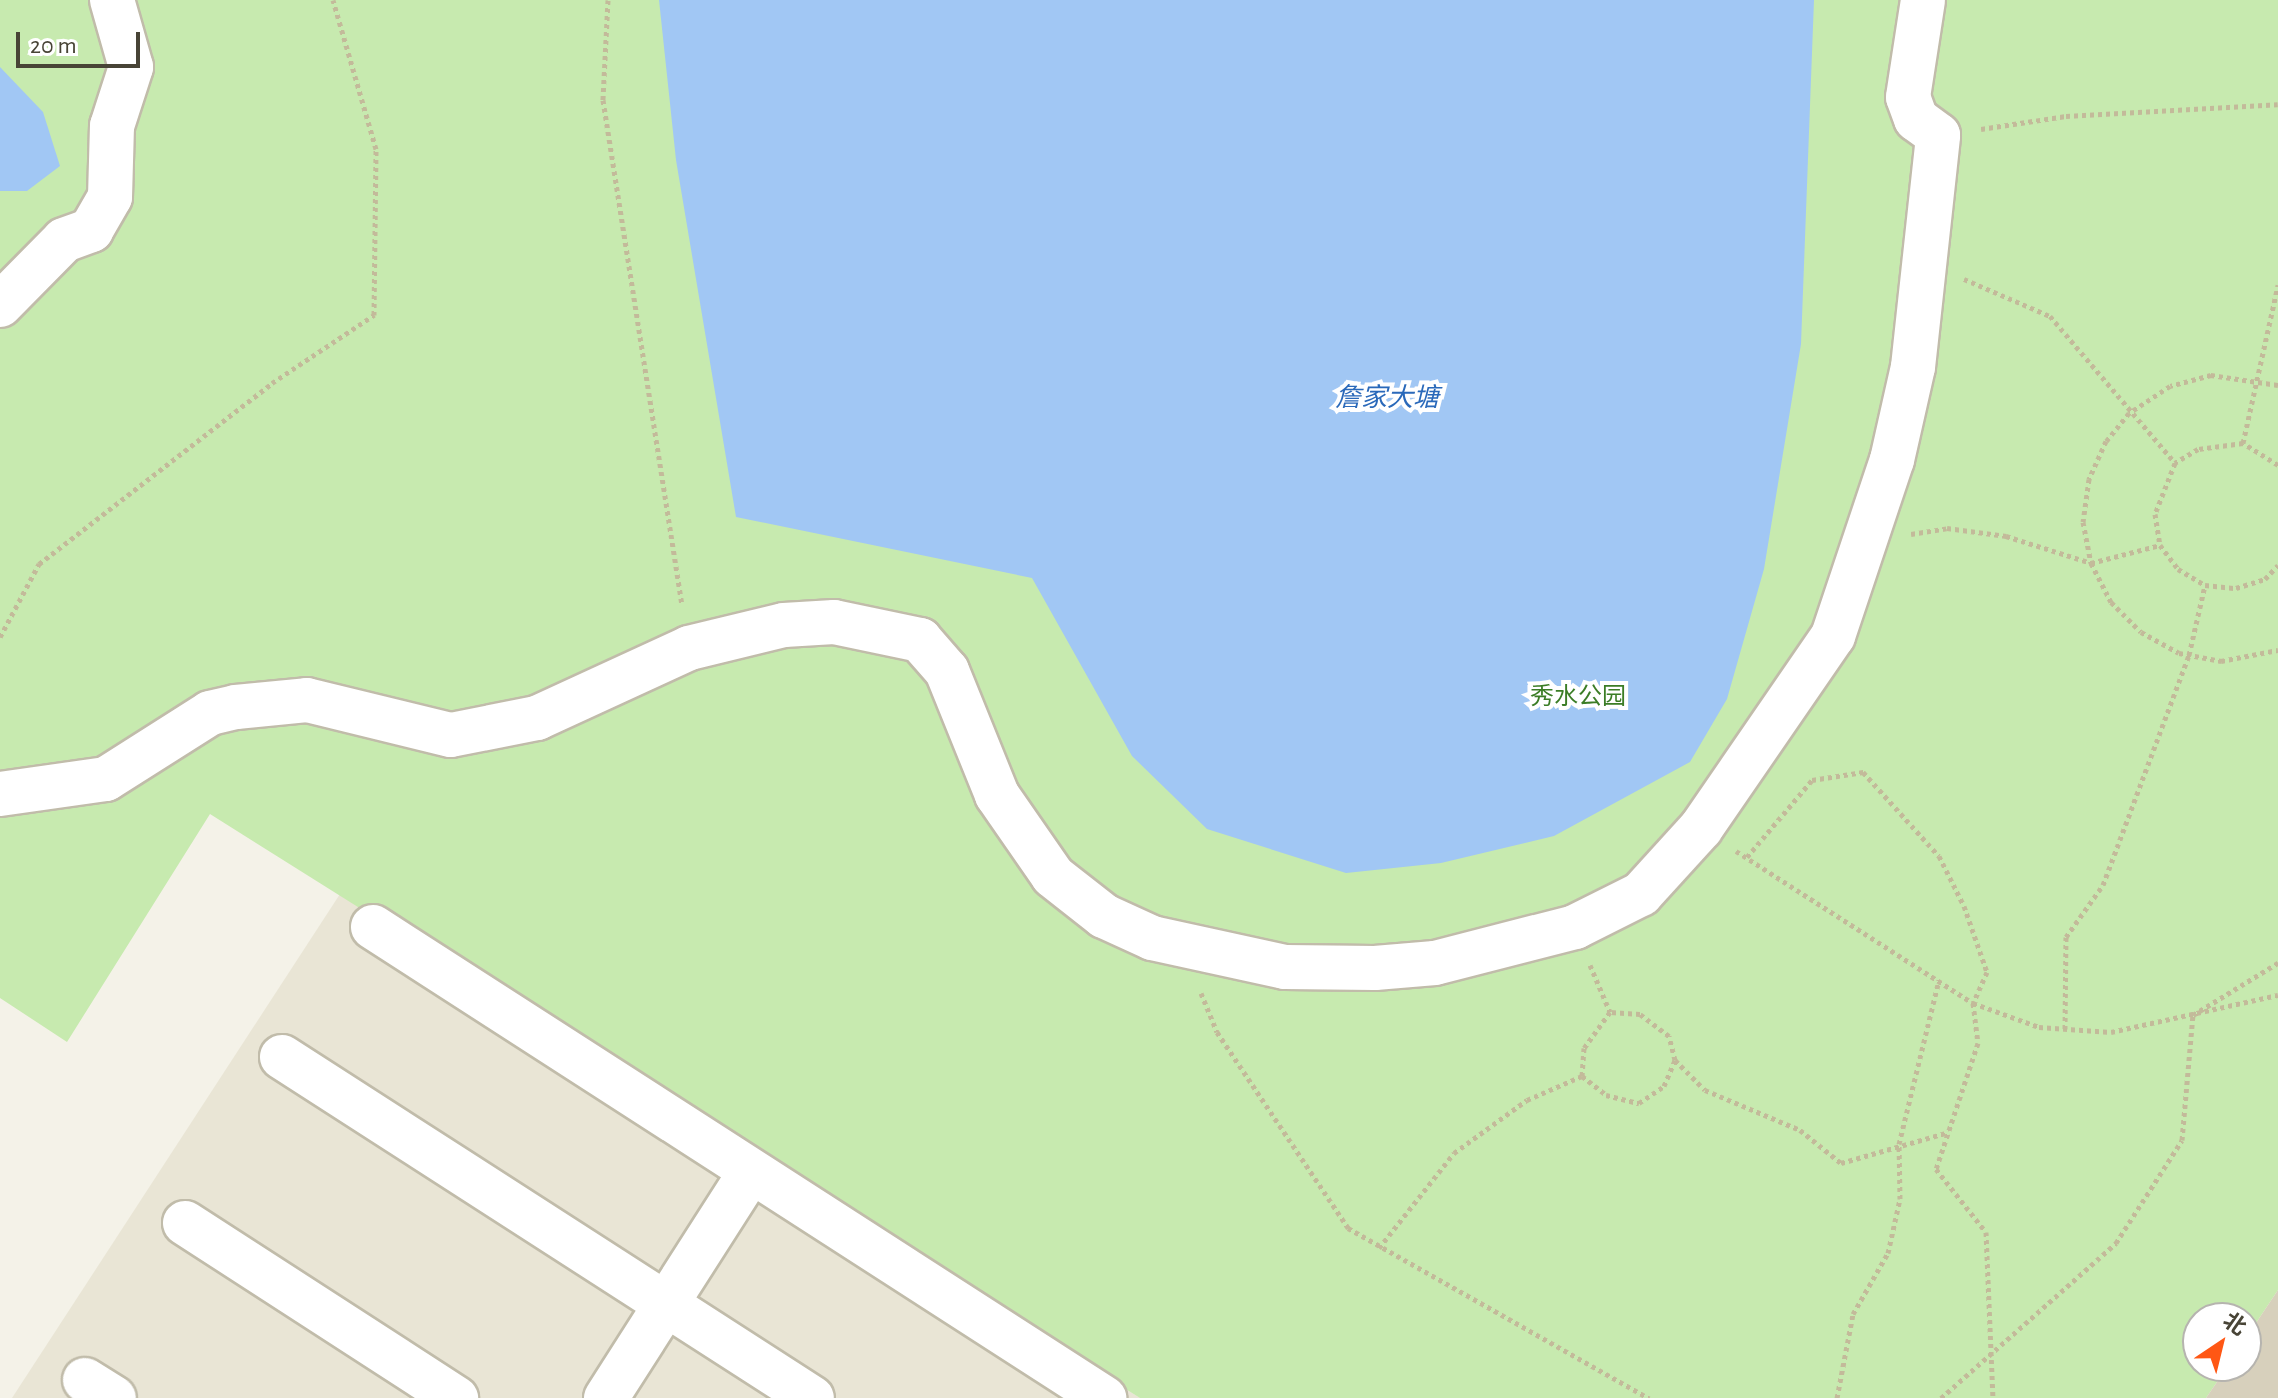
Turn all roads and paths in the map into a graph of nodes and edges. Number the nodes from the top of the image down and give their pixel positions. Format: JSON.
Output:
{"nodes":[{"id":1,"x":112,"y":0,"type":"edge"},
{"id":2,"x":333,"y":0,"type":"edge"},
{"id":3,"x":608,"y":0,"type":"edge"},
{"id":4,"x":1923,"y":0,"type":"edge"},
{"id":5,"x":2278,"y":104,"type":"edge"},
{"id":6,"x":1938,"y":135,"type":"junction"},
{"id":7,"x":1927,"y":262,"type":"junction"},
{"id":8,"x":2278,"y":285,"type":"edge"},
{"id":9,"x":0,"y":305,"type":"edge"},
{"id":10,"x":2258,"y":378,"type":"junction"},
{"id":11,"x":2278,"y":385,"type":"edge"},
{"id":12,"x":2129,"y":413,"type":"junction"},
{"id":13,"x":2243,"y":443,"type":"junction"},
{"id":14,"x":2175,"y":463,"type":"junction"},
{"id":15,"x":2278,"y":465,"type":"edge"},
{"id":16,"x":1867,"y":541,"type":"junction"},
{"id":17,"x":2160,"y":545,"type":"junction"},
{"id":18,"x":2091,"y":563,"type":"junction"},
{"id":19,"x":2278,"y":565,"type":"edge"},
{"id":20,"x":2205,"y":585,"type":"junction"},
{"id":21,"x":0,"y":637,"type":"edge"},
{"id":22,"x":689,"y":648,"type":"junction"},
{"id":23,"x":2278,"y":650,"type":"edge"},
{"id":24,"x":2189,"y":655,"type":"junction"},
{"id":25,"x":0,"y":794,"type":"edge"},
{"id":26,"x":1701,"y":828,"type":"junction"},
{"id":27,"x":1747,"y":857,"type":"junction"},
{"id":28,"x":373,"y":927,"type":"dead end"},
{"id":29,"x":1575,"y":927,"type":"junction"},
{"id":30,"x":1183,"y":948,"type":"junction"},
{"id":31,"x":2278,"y":963,"type":"edge"},
{"id":32,"x":1939,"y":980,"type":"junction"},
{"id":33,"x":2278,"y":995,"type":"edge"},
{"id":34,"x":1973,"y":1003,"type":"junction"},
{"id":35,"x":1610,"y":1012,"type":"junction"},
{"id":36,"x":2193,"y":1015,"type":"junction"},
{"id":37,"x":2065,"y":1029,"type":"junction"},
{"id":38,"x":282,"y":1057,"type":"dead end"},
{"id":39,"x":1675,"y":1060,"type":"junction"},
{"id":40,"x":1582,"y":1076,"type":"junction"},
{"id":41,"x":1949,"y":1132,"type":"junction"},
{"id":42,"x":1899,"y":1144,"type":"junction"},
{"id":43,"x":751,"y":1171,"type":"junction"},
{"id":44,"x":185,"y":1223,"type":"dead end"},
{"id":45,"x":1379,"y":1248,"type":"junction"},
{"id":46,"x":666,"y":1304,"type":"junction"},
{"id":47,"x":1987,"y":1360,"type":"junction"},
{"id":48,"x":456,"y":1398,"type":"edge"},
{"id":49,"x":606,"y":1398,"type":"edge"},
{"id":50,"x":812,"y":1398,"type":"edge"},
{"id":51,"x":1104,"y":1398,"type":"edge"},
{"id":52,"x":1649,"y":1398,"type":"edge"},
{"id":53,"x":1837,"y":1398,"type":"edge"},
{"id":54,"x":1941,"y":1398,"type":"edge"},
{"id":55,"x":1993,"y":1398,"type":"edge"}],
"edges":[{"from":1,"to":9,"type":"lane"},
{"from":2,"to":21,"type":"path"},
{"from":3,"to":22,"type":"path"},
{"from":4,"to":6,"type":"lane"},
{"from":5,"to":6,"type":"path"},
{"from":6,"to":7,"type":"lane"},
{"from":7,"to":12,"type":"path"},
{"from":7,"to":16,"type":"lane"},
{"from":8,"to":10,"type":"path"},
{"from":10,"to":11,"type":"path"},
{"from":10,"to":12,"type":"path"},
{"from":10,"to":13,"type":"path"},
{"from":12,"to":14,"type":"path"},
{"from":12,"to":18,"type":"path"},
{"from":13,"to":14,"type":"path"},
{"from":13,"to":15,"type":"path"},
{"from":14,"to":17,"type":"path"},
{"from":16,"to":18,"type":"path"},
{"from":16,"to":26,"type":"lane"},
{"from":17,"to":18,"type":"path"},
{"from":17,"to":20,"type":"path"},
{"from":18,"to":24,"type":"path"},
{"from":19,"to":20,"type":"path"},
{"from":20,"to":24,"type":"path"},
{"from":22,"to":25,"type":"lane"},
{"from":22,"to":30,"type":"lane"},
{"from":23,"to":24,"type":"path"},
{"from":24,"to":37,"type":"path"},
{"from":26,"to":27,"type":"path"},
{"from":26,"to":29,"type":"lane"},
{"from":27,"to":32,"type":"path"},
{"from":27,"to":34,"type":"path"},
{"from":28,"to":43,"type":"lane"},
{"from":29,"to":30,"type":"lane"},
{"from":29,"to":35,"type":"path"},
{"from":30,"to":45,"type":"path"},
{"from":31,"to":36,"type":"path"},
{"from":32,"to":34,"type":"path"},
{"from":32,"to":42,"type":"path"},
{"from":33,"to":36,"type":"path"},
{"from":34,"to":37,"type":"path"},
{"from":34,"to":41,"type":"path"},
{"from":35,"to":39,"type":"path"},
{"from":35,"to":40,"type":"path"},
{"from":36,"to":37,"type":"path"},
{"from":36,"to":47,"type":"path"},
{"from":38,"to":46,"type":"lane"},
{"from":39,"to":40,"type":"path"},
{"from":39,"to":42,"type":"path"},
{"from":40,"to":45,"type":"path"},
{"from":41,"to":42,"type":"path"},
{"from":41,"to":47,"type":"path"},
{"from":42,"to":53,"type":"path"},
{"from":43,"to":46,"type":"lane"},
{"from":43,"to":51,"type":"lane"},
{"from":44,"to":48,"type":"lane"},
{"from":45,"to":52,"type":"path"},
{"from":46,"to":49,"type":"lane"},
{"from":46,"to":50,"type":"lane"},
{"from":47,"to":54,"type":"path"},
{"from":47,"to":55,"type":"path"}]}
